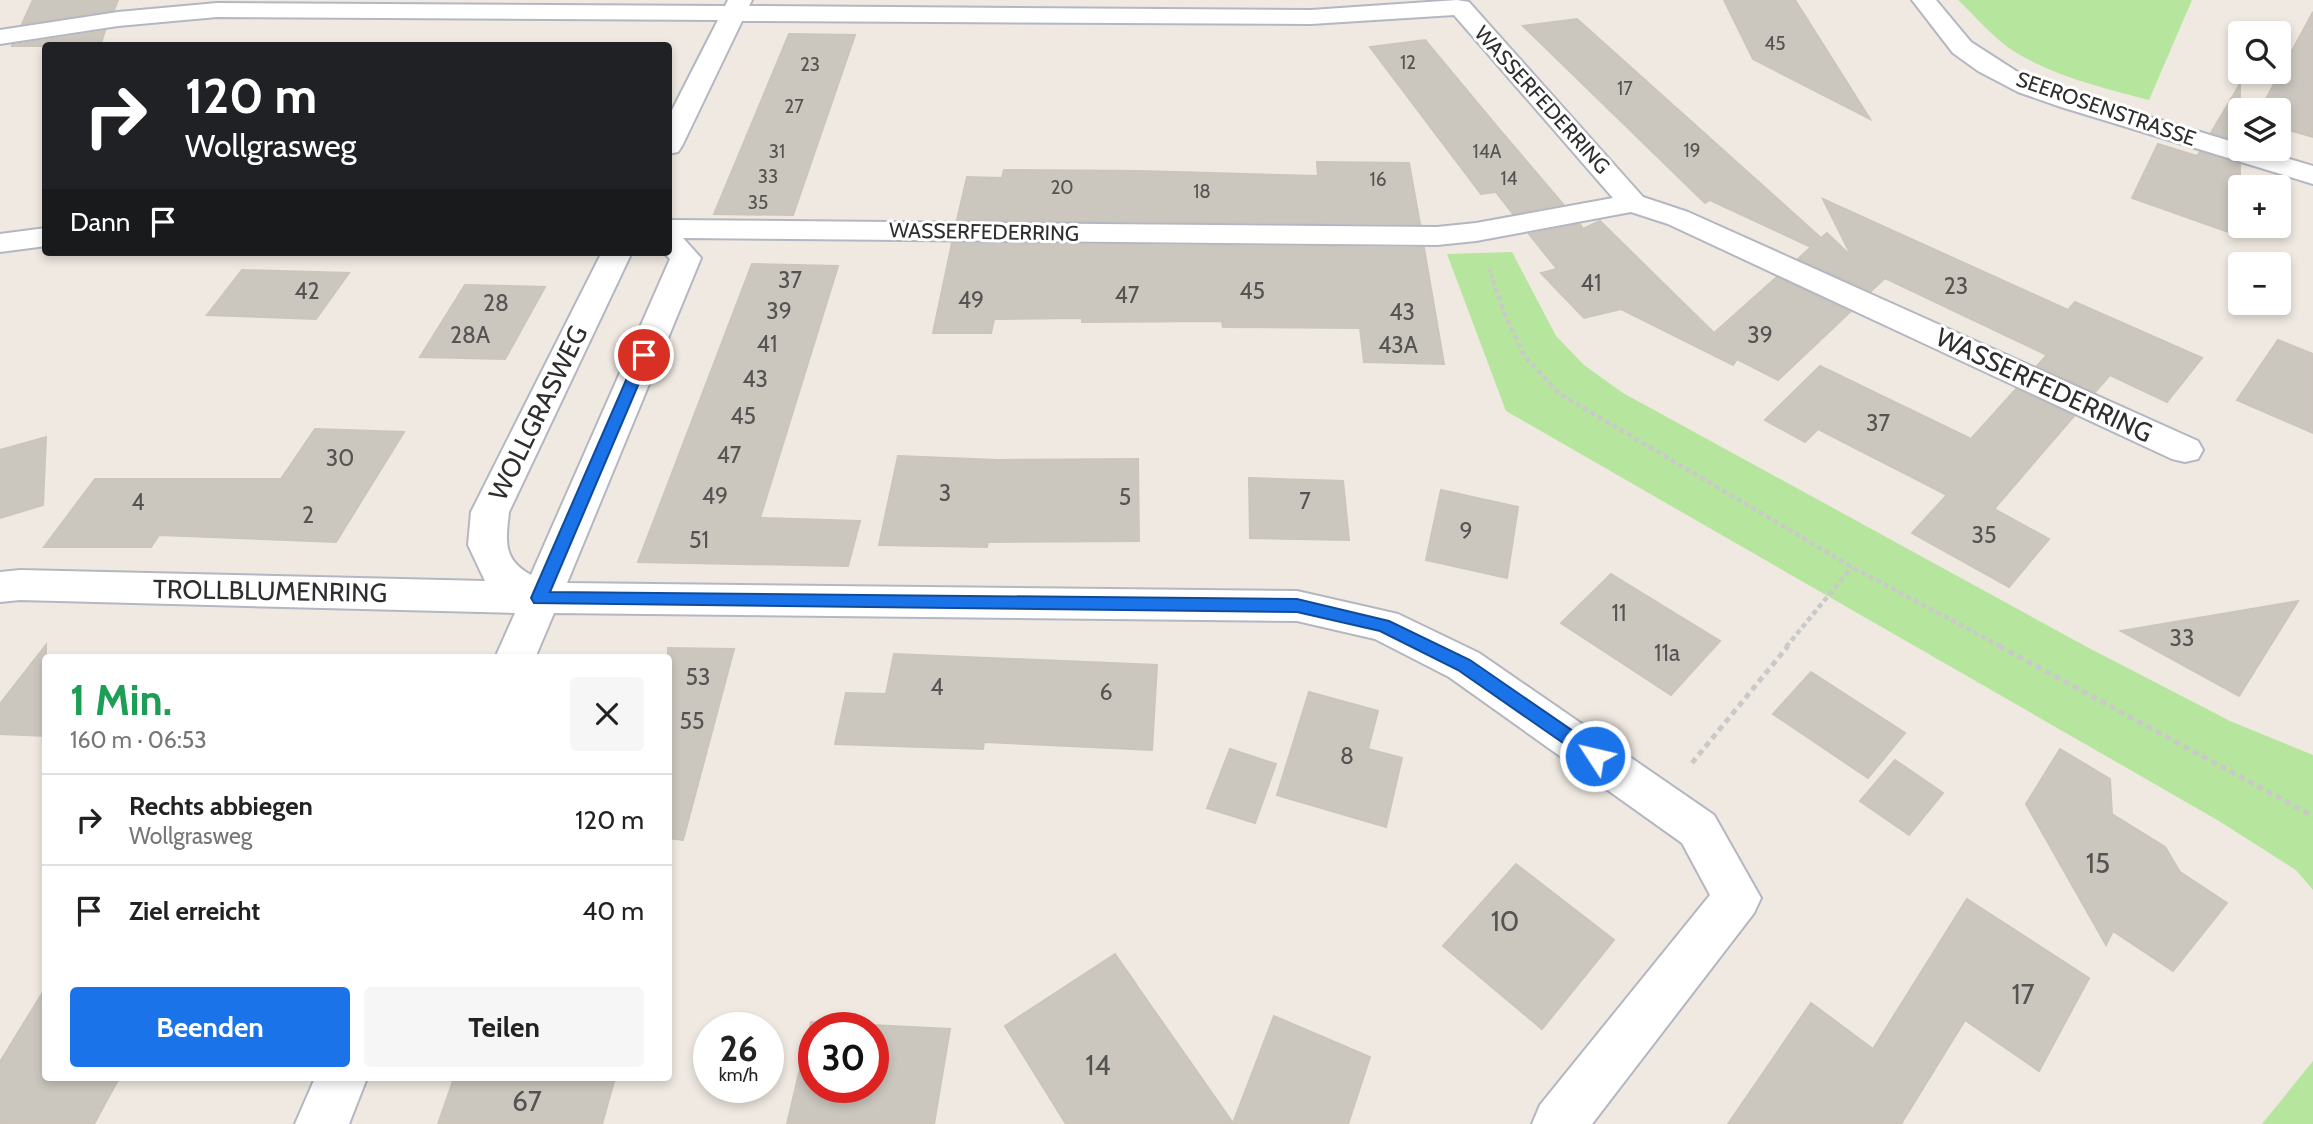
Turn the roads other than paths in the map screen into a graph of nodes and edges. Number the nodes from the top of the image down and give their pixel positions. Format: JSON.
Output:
{"nodes":[{"id":1,"x":1924,"y":0,"type":"edge"},
{"id":2,"x":737,"y":6,"type":"edge"},
{"id":3,"x":0,"y":37,"type":"edge"},
{"id":4,"x":672,"y":138,"type":"edge"},
{"id":5,"x":2313,"y":176,"type":"edge"},
{"id":6,"x":1633,"y":202,"type":"junction"},
{"id":7,"x":672,"y":229,"type":"edge"},
{"id":8,"x":42,"y":238,"type":"edge"},
{"id":9,"x":0,"y":243,"type":"edge"},
{"id":10,"x":672,"y":244,"type":"edge"},
{"id":11,"x":615,"y":256,"type":"edge"},
{"id":12,"x":2185,"y":450,"type":"dead end"},
{"id":13,"x":0,"y":587,"type":"edge"},
{"id":14,"x":540,"y":598,"type":"junction"},
{"id":15,"x":517,"y":654,"type":"edge"},
{"id":16,"x":340,"y":1081,"type":"edge"},
{"id":17,"x":322,"y":1124,"type":"edge"},
{"id":18,"x":1559,"y":1124,"type":"edge"}],
"edges":[{"from":1,"to":5,"type":"street","name":"SEEROSENSTRASSE"},
{"from":2,"to":3,"type":"street"},
{"from":2,"to":4,"type":"street"},
{"from":2,"to":6,"type":"street","name":"WASSERFEDERRING"},
{"from":6,"to":7,"type":"street","name":"WASSERFEDERRING"},
{"from":6,"to":12,"type":"street","name":"WASSERFEDERRING"},
{"from":8,"to":9,"type":"street"},
{"from":10,"to":14,"type":"street"},
{"from":11,"to":14,"type":"street","name":"WOLLGRASWEG"},
{"from":13,"to":14,"type":"street","name":"TROLLBLUMENRING"},
{"from":14,"to":15,"type":"street"},
{"from":14,"to":18,"type":"street","name":"TROLLBLUMENRING"},
{"from":16,"to":17,"type":"street"}]}
